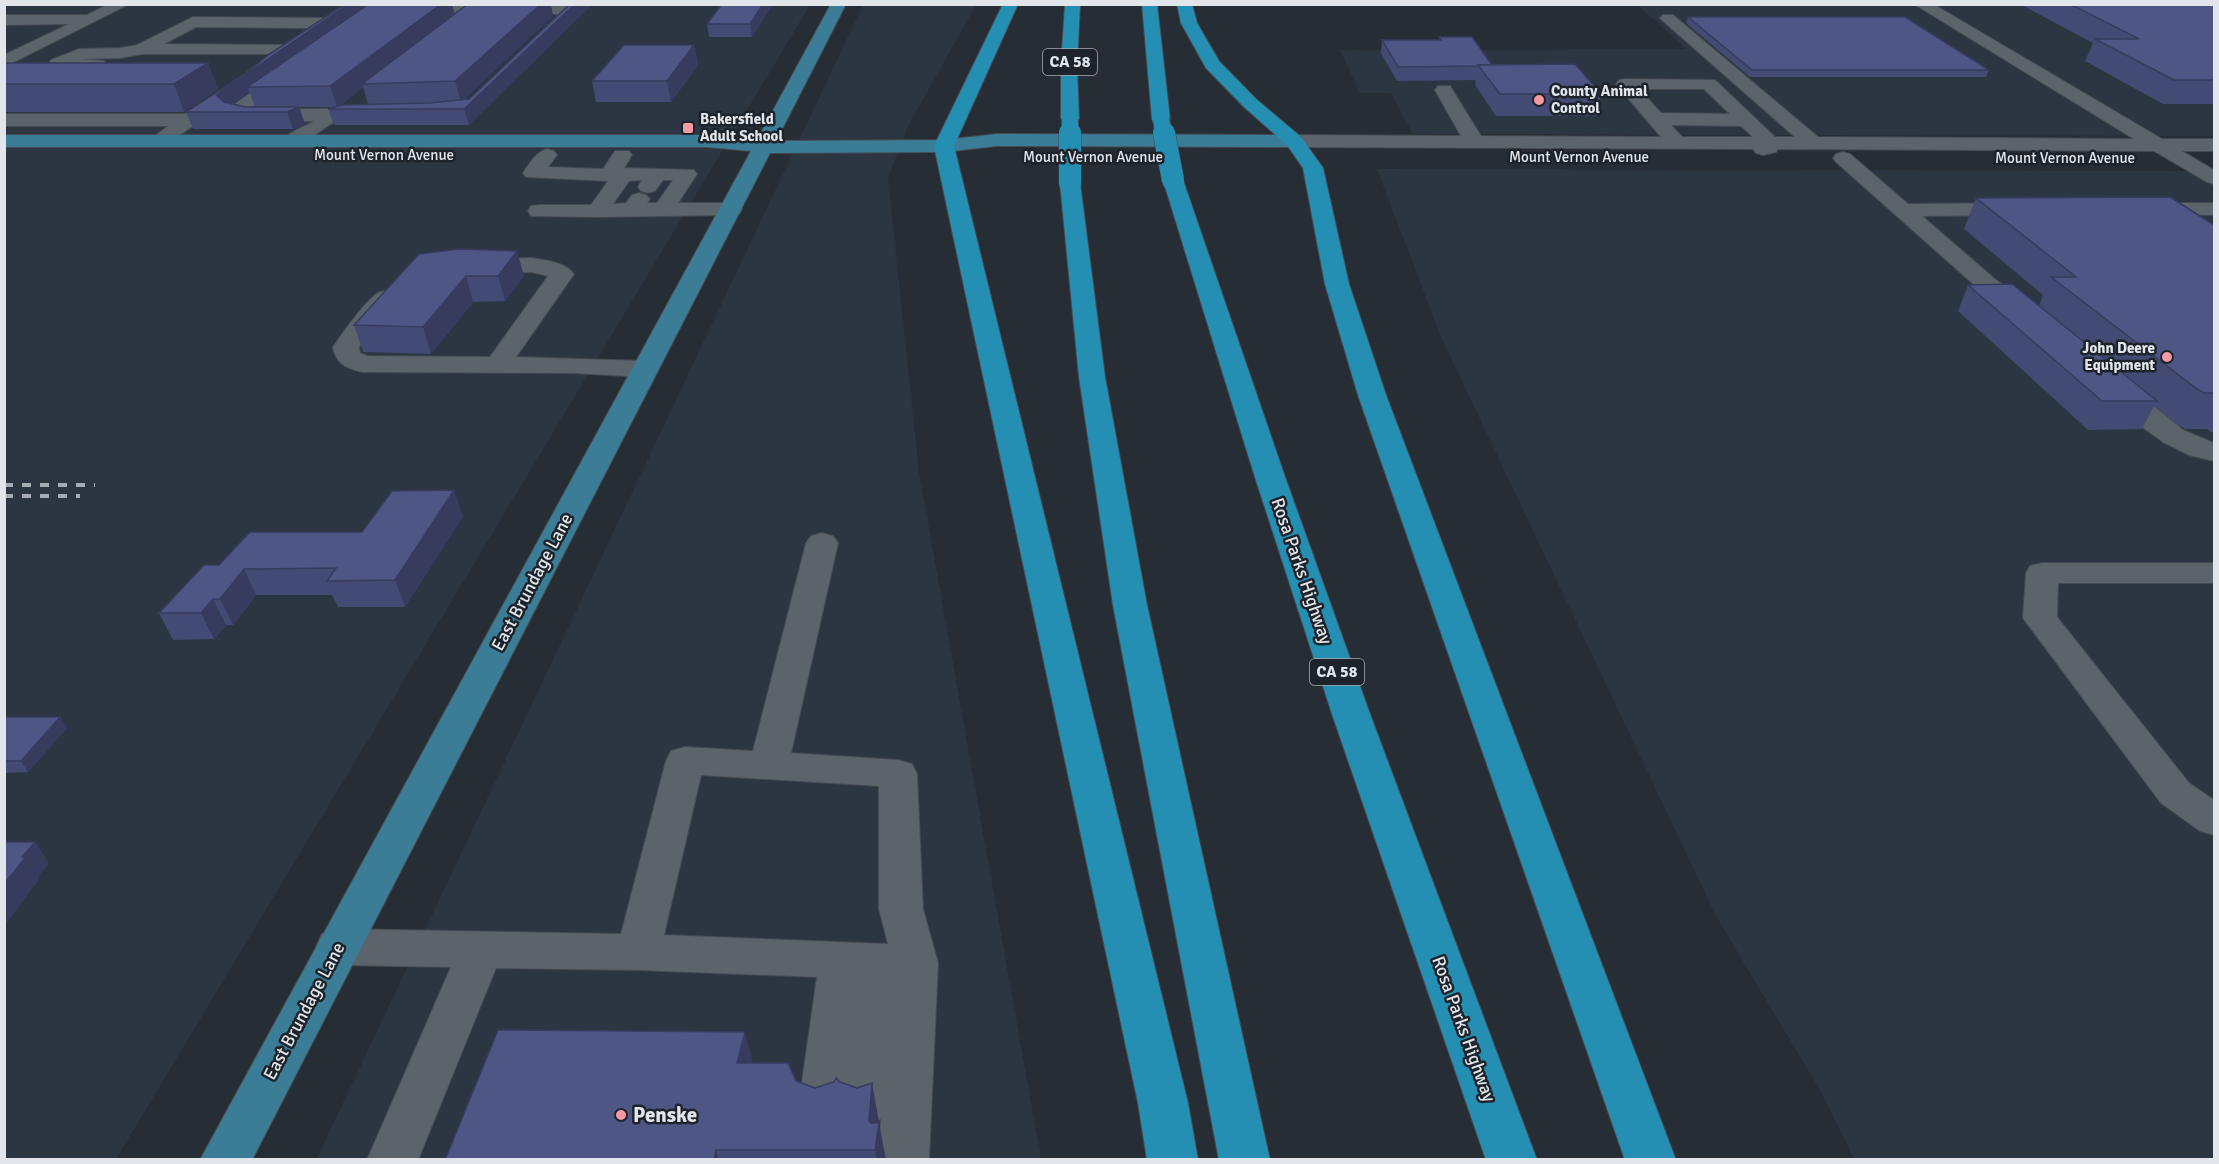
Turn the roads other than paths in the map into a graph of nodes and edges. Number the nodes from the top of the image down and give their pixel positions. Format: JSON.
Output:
{"nodes":[{"id":1,"x":122,"y":4,"type":"edge"},
{"id":2,"x":839,"y":4,"type":"edge"},
{"id":3,"x":1011,"y":4,"type":"edge"},
{"id":4,"x":1073,"y":4,"type":"edge"},
{"id":5,"x":1149,"y":4,"type":"edge"},
{"id":6,"x":1184,"y":4,"type":"edge"},
{"id":7,"x":1921,"y":4,"type":"edge"},
{"id":8,"x":421,"y":7,"type":"edge"},
{"id":9,"x":388,"y":9,"type":"edge"},
{"id":10,"x":477,"y":9,"type":"junction"},
{"id":11,"x":1668,"y":18,"type":"dead end"},
{"id":12,"x":92,"y":19,"type":"junction"},
{"id":13,"x":4,"y":20,"type":"edge"},
{"id":14,"x":459,"y":23,"type":"edge"},
{"id":15,"x":537,"y":44,"type":"edge"},
{"id":16,"x":142,"y":49,"type":"junction"},
{"id":17,"x":287,"y":50,"type":"junction"},
{"id":18,"x":4,"y":63,"type":"edge"},
{"id":19,"x":301,"y":64,"type":"edge"},
{"id":20,"x":78,"y":82,"type":"edge"},
{"id":21,"x":214,"y":82,"type":"dead end"},
{"id":22,"x":246,"y":82,"type":"junction"},
{"id":23,"x":1444,"y":90,"type":"dead end"},
{"id":24,"x":360,"y":101,"type":"dead end"},
{"id":25,"x":391,"y":113,"type":"edge"},
{"id":26,"x":332,"y":115,"type":"junction"},
{"id":27,"x":1656,"y":119,"type":"junction"},
{"id":28,"x":4,"y":120,"type":"edge"},
{"id":29,"x":189,"y":120,"type":"junction"},
{"id":30,"x":1746,"y":120,"type":"junction"},
{"id":31,"x":298,"y":137,"type":"junction"},
{"id":32,"x":4,"y":141,"type":"edge"},
{"id":33,"x":52,"y":141,"type":"junction"},
{"id":34,"x":158,"y":141,"type":"junction"},
{"id":35,"x":1474,"y":141,"type":"junction"},
{"id":36,"x":1677,"y":142,"type":"junction"},
{"id":37,"x":1770,"y":143,"type":"junction"},
{"id":38,"x":1814,"y":144,"type":"junction"},
{"id":39,"x":2158,"y":145,"type":"junction"},
{"id":40,"x":2214,"y":145,"type":"edge"},
{"id":41,"x":944,"y":146,"type":"junction"},
{"id":42,"x":764,"y":147,"type":"junction"},
{"id":43,"x":1300,"y":149,"type":"junction"},
{"id":44,"x":547,"y":155,"type":"joint"},
{"id":45,"x":669,"y":155,"type":"junction"},
{"id":46,"x":4,"y":156,"type":"edge"},
{"id":47,"x":27,"y":156,"type":"junction"},
{"id":48,"x":1568,"y":157,"type":"junction"},
{"id":49,"x":1843,"y":158,"type":"junction"},
{"id":50,"x":2181,"y":158,"type":"junction"},
{"id":51,"x":2214,"y":158,"type":"edge"},
{"id":52,"x":618,"y":168,"type":"junction"},
{"id":53,"x":2214,"y":178,"type":"edge"},
{"id":54,"x":644,"y":192,"type":"junction"},
{"id":55,"x":663,"y":209,"type":"junction"},
{"id":56,"x":731,"y":209,"type":"junction"},
{"id":57,"x":2044,"y":209,"type":"edge"},
{"id":58,"x":2127,"y":209,"type":"edge"},
{"id":59,"x":2214,"y":209,"type":"edge"},
{"id":60,"x":597,"y":210,"type":"junction"},
{"id":61,"x":1901,"y":210,"type":"junction"},
{"id":62,"x":539,"y":211,"type":"dead end"},
{"id":63,"x":451,"y":266,"type":"edge"},
{"id":64,"x":403,"y":284,"type":"edge"},
{"id":65,"x":2042,"y":327,"type":"edge"},
{"id":66,"x":498,"y":364,"type":"junction"},
{"id":67,"x":645,"y":369,"type":"junction"},
{"id":68,"x":2096,"y":372,"type":"edge"},
{"id":69,"x":2214,"y":452,"type":"edge"},
{"id":70,"x":822,"y":543,"type":"dead end"},
{"id":71,"x":2214,"y":573,"type":"edge"},
{"id":72,"x":769,"y":765,"type":"junction"},
{"id":73,"x":2214,"y":820,"type":"edge"},
{"id":74,"x":338,"y":947,"type":"junction"},
{"id":75,"x":481,"y":949,"type":"junction"},
{"id":76,"x":638,"y":952,"type":"junction"},
{"id":77,"x":880,"y":962,"type":"junction"},
{"id":78,"x":844,"y":1103,"type":"edge"},
{"id":79,"x":225,"y":1160,"type":"edge"},
{"id":80,"x":392,"y":1160,"type":"edge"},
{"id":81,"x":903,"y":1160,"type":"edge"},
{"id":82,"x":1173,"y":1160,"type":"edge"},
{"id":83,"x":1245,"y":1160,"type":"edge"},
{"id":84,"x":1512,"y":1160,"type":"edge"},
{"id":85,"x":1651,"y":1160,"type":"edge"}],
"edges":[{"from":1,"to":12,"type":"street"},
{"from":2,"to":42,"type":"main road","name":"East Brundage Lane"},
{"from":3,"to":41,"type":"highway"},
{"from":4,"to":83,"type":"highway","number":"CA 58","bridge":true},
{"from":5,"to":84,"type":"highway","name":"Rosa Parks Highway","number":"CA 58","bridge":true},
{"from":6,"to":43,"type":"highway"},
{"from":7,"to":39,"type":"street"},
{"from":8,"to":9,"type":"street"},
{"from":8,"to":10,"type":"street"},
{"from":10,"to":14,"type":"street"},
{"from":10,"to":15,"type":"street"},
{"from":11,"to":38,"type":"street"},
{"from":12,"to":13,"type":"street"},
{"from":12,"to":18,"type":"street"},
{"from":16,"to":17,"type":"street"},
{"from":16,"to":17,"type":"street"},
{"from":16,"to":20,"type":"street"},
{"from":17,"to":22,"type":"street"},
{"from":19,"to":26,"type":"street"},
{"from":21,"to":22,"type":"street"},
{"from":22,"to":29,"type":"street"},
{"from":23,"to":35,"type":"street"},
{"from":24,"to":26,"type":"street"},
{"from":25,"to":26,"type":"street"},
{"from":26,"to":31,"type":"street"},
{"from":27,"to":30,"type":"street"},
{"from":27,"to":30,"type":"street"},
{"from":27,"to":36,"type":"street"},
{"from":28,"to":29,"type":"street"},
{"from":29,"to":34,"type":"street"},
{"from":30,"to":37,"type":"street"},
{"from":31,"to":34,"type":"main road","name":"Mount Vernon Avenue"},
{"from":31,"to":42,"type":"main road","name":"Mount Vernon Avenue"},
{"from":32,"to":33,"type":"main road","name":"Mount Vernon Avenue"},
{"from":33,"to":34,"type":"main road","name":"Mount Vernon Avenue"},
{"from":33,"to":47,"type":"main road"},
{"from":35,"to":36,"type":"street","name":"Mount Vernon Avenue"},
{"from":35,"to":43,"type":"street","name":"Mount Vernon Avenue"},
{"from":36,"to":37,"type":"street","name":"Mount Vernon Avenue"},
{"from":37,"to":38,"type":"street","name":"Mount Vernon Avenue"},
{"from":37,"to":48,"type":"street"},
{"from":38,"to":39,"type":"street","name":"Mount Vernon Avenue"},
{"from":39,"to":40,"type":"street","name":"Mount Vernon Avenue"},
{"from":39,"to":50,"type":"street"},
{"from":41,"to":42,"type":"main road","name":"Mount Vernon Avenue"},
{"from":41,"to":43,"type":"main road","name":"Mount Vernon Avenue"},
{"from":41,"to":82,"type":"highway"},
{"from":42,"to":45,"type":"main road","name":"Mount Vernon Avenue"},
{"from":42,"to":56,"type":"main road","name":"East Brundage Lane"},
{"from":43,"to":48,"type":"street","name":"Mount Vernon Avenue"},
{"from":43,"to":85,"type":"highway"},
{"from":44,"to":47,"type":"main road","name":"Mount Vernon Avenue"},
{"from":44,"to":52,"type":"street"},
{"from":45,"to":52,"type":"main road","name":"Mount Vernon Avenue"},
{"from":45,"to":54,"type":"street"},
{"from":46,"to":47,"type":"main road","name":"Mount Vernon Avenue"},
{"from":48,"to":49,"type":"street","name":"Mount Vernon Avenue"},
{"from":49,"to":50,"type":"street","name":"Mount Vernon Avenue"},
{"from":49,"to":61,"type":"street"},
{"from":50,"to":51,"type":"street","name":"Mount Vernon Avenue"},
{"from":50,"to":53,"type":"street"},
{"from":52,"to":54,"type":"street"},
{"from":52,"to":60,"type":"street"},
{"from":54,"to":55,"type":"street"},
{"from":54,"to":55,"type":"street"},
{"from":54,"to":60,"type":"street"},
{"from":55,"to":56,"type":"street"},
{"from":56,"to":67,"type":"main road","name":"East Brundage Lane"},
{"from":57,"to":61,"type":"street"},
{"from":58,"to":59,"type":"street"},
{"from":60,"to":62,"type":"street"},
{"from":61,"to":65,"type":"street"},
{"from":63,"to":66,"type":"street"},
{"from":64,"to":66,"type":"street"},
{"from":66,"to":67,"type":"street"},
{"from":67,"to":74,"type":"main road","name":"East Brundage Lane"},
{"from":68,"to":69,"type":"street"},
{"from":70,"to":72,"type":"street"},
{"from":71,"to":73,"type":"street"},
{"from":72,"to":76,"type":"street"},
{"from":72,"to":77,"type":"street"},
{"from":74,"to":75,"type":"street"},
{"from":74,"to":79,"type":"main road","name":"East Brundage Lane"},
{"from":75,"to":76,"type":"street"},
{"from":75,"to":80,"type":"street"},
{"from":76,"to":77,"type":"street"},
{"from":77,"to":78,"type":"street"},
{"from":77,"to":81,"type":"street"}]}
